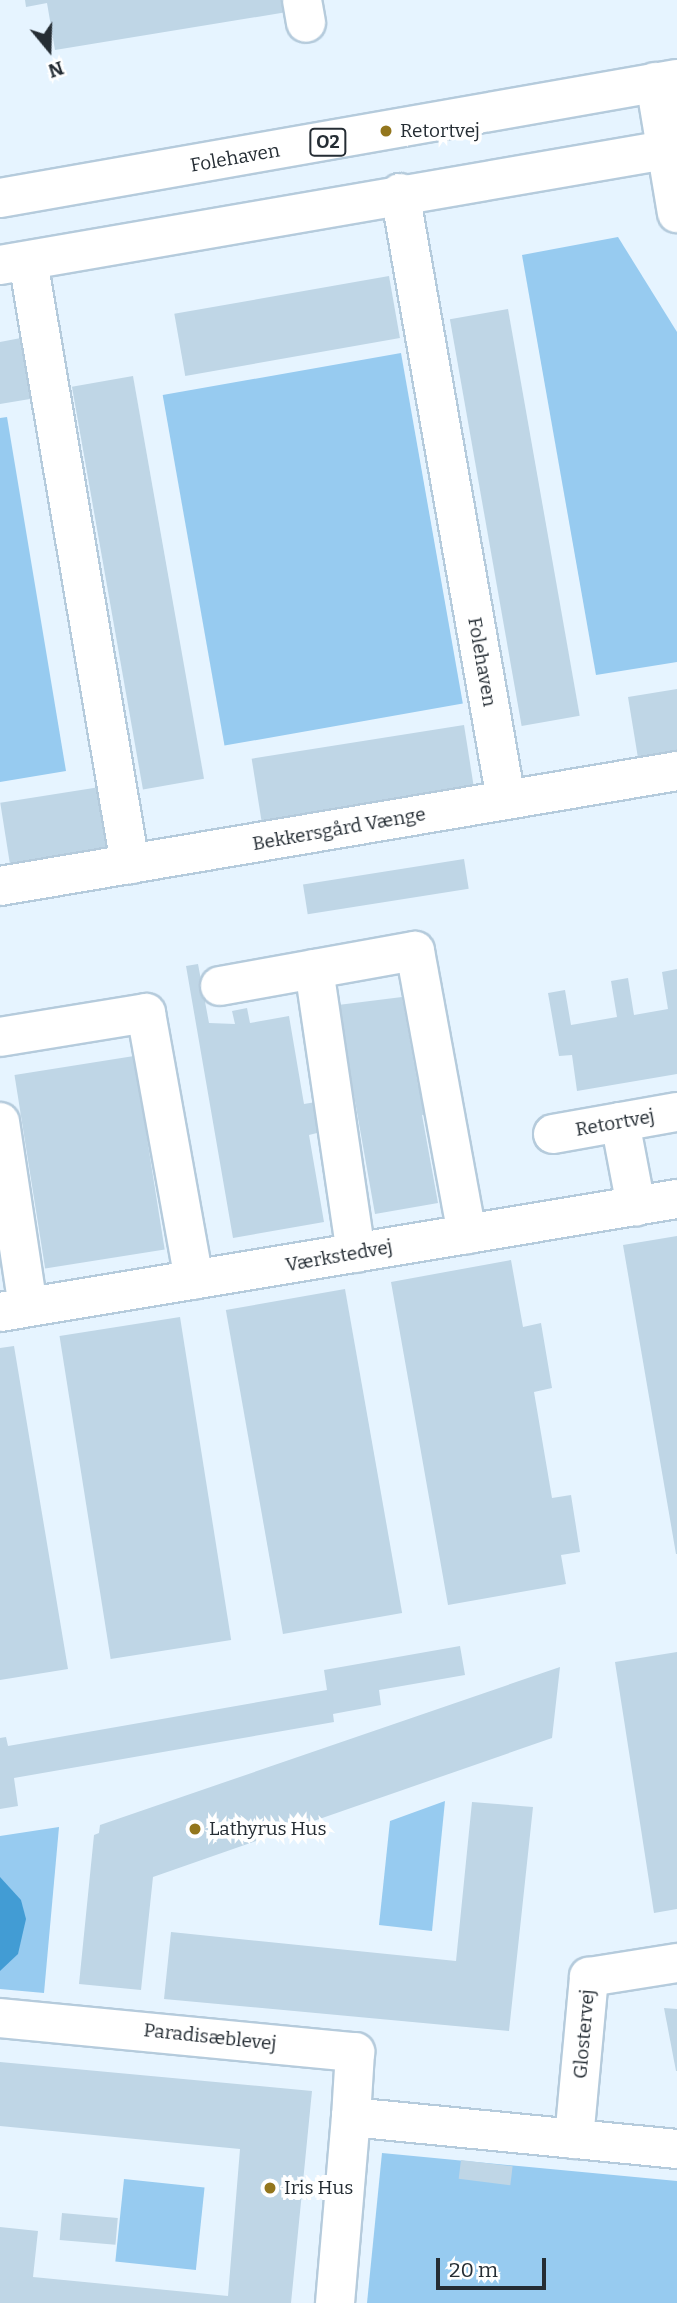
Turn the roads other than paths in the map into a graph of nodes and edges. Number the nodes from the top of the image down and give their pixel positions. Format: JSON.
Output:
{"nodes":[{"id":1,"x":666,"y":81,"type":"edge"},
{"id":2,"x":672,"y":149,"type":"edge"},
{"id":3,"x":400,"y":193,"type":"junction"},
{"id":4,"x":0,"y":198,"type":"edge"},
{"id":5,"x":677,"y":213,"type":"edge"},
{"id":6,"x":14,"y":263,"type":"edge"},
{"id":7,"x":677,"y":771,"type":"edge"},
{"id":8,"x":506,"y":800,"type":"junction"},
{"id":9,"x":130,"y":864,"type":"junction"},
{"id":10,"x":0,"y":886,"type":"edge"},
{"id":11,"x":314,"y":969,"type":"junction"},
{"id":12,"x":220,"y":986,"type":"dead end"},
{"id":13,"x":0,"y":1037,"type":"edge"},
{"id":14,"x":677,"y":1112,"type":"edge"},
{"id":15,"x":0,"y":1122,"type":"edge"},
{"id":16,"x":621,"y":1122,"type":"junction"},
{"id":17,"x":553,"y":1134,"type":"dead end"},
{"id":18,"x":677,"y":1199,"type":"edge"},
{"id":19,"x":636,"y":1206,"type":"junction"},
{"id":20,"x":467,"y":1234,"type":"junction"},
{"id":21,"x":356,"y":1253,"type":"junction"},
{"id":22,"x":194,"y":1280,"type":"junction"},
{"id":23,"x":14,"y":1310,"type":"edge"},
{"id":24,"x":677,"y":1963,"type":"edge"},
{"id":25,"x":0,"y":2018,"type":"edge"},
{"id":26,"x":352,"y":2117,"type":"junction"},
{"id":27,"x":574,"y":2139,"type":"junction"},
{"id":28,"x":677,"y":2149,"type":"edge"},
{"id":29,"x":341,"y":2302,"type":"edge"}],
"edges":[{"from":1,"to":2,"type":"street"},
{"from":1,"to":4,"type":"street","name":"Folehaven","number":"O2"},
{"from":2,"to":3,"type":"street"},
{"from":2,"to":5,"type":"street"},
{"from":3,"to":6,"type":"street"},
{"from":3,"to":8,"type":"street","name":"Folehaven"},
{"from":6,"to":9,"type":"street"},
{"from":7,"to":8,"type":"street","name":"Bekkersgård Vænge"},
{"from":8,"to":9,"type":"street","name":"Bekkersgård Vænge"},
{"from":9,"to":10,"type":"street","name":"Bekkersgård Vænge"},
{"from":11,"to":12,"type":"street"},
{"from":11,"to":20,"type":"street"},
{"from":11,"to":21,"type":"street"},
{"from":13,"to":22,"type":"street"},
{"from":14,"to":16,"type":"street","name":"Retortvej"},
{"from":15,"to":23,"type":"street"},
{"from":16,"to":17,"type":"street","name":"Retortvej"},
{"from":16,"to":19,"type":"street"},
{"from":18,"to":19,"type":"street","name":"Værkstedvej"},
{"from":19,"to":20,"type":"street","name":"Værkstedvej"},
{"from":20,"to":21,"type":"street","name":"Værkstedvej"},
{"from":21,"to":22,"type":"street","name":"Værkstedvej"},
{"from":22,"to":23,"type":"street","name":"Værkstedvej"},
{"from":24,"to":27,"type":"street","name":"Glostervej"},
{"from":25,"to":26,"type":"street","name":"Paradisæblevej"},
{"from":26,"to":27,"type":"street"},
{"from":26,"to":29,"type":"street","name":"Paradisæblevej"},
{"from":27,"to":28,"type":"street"}]}
